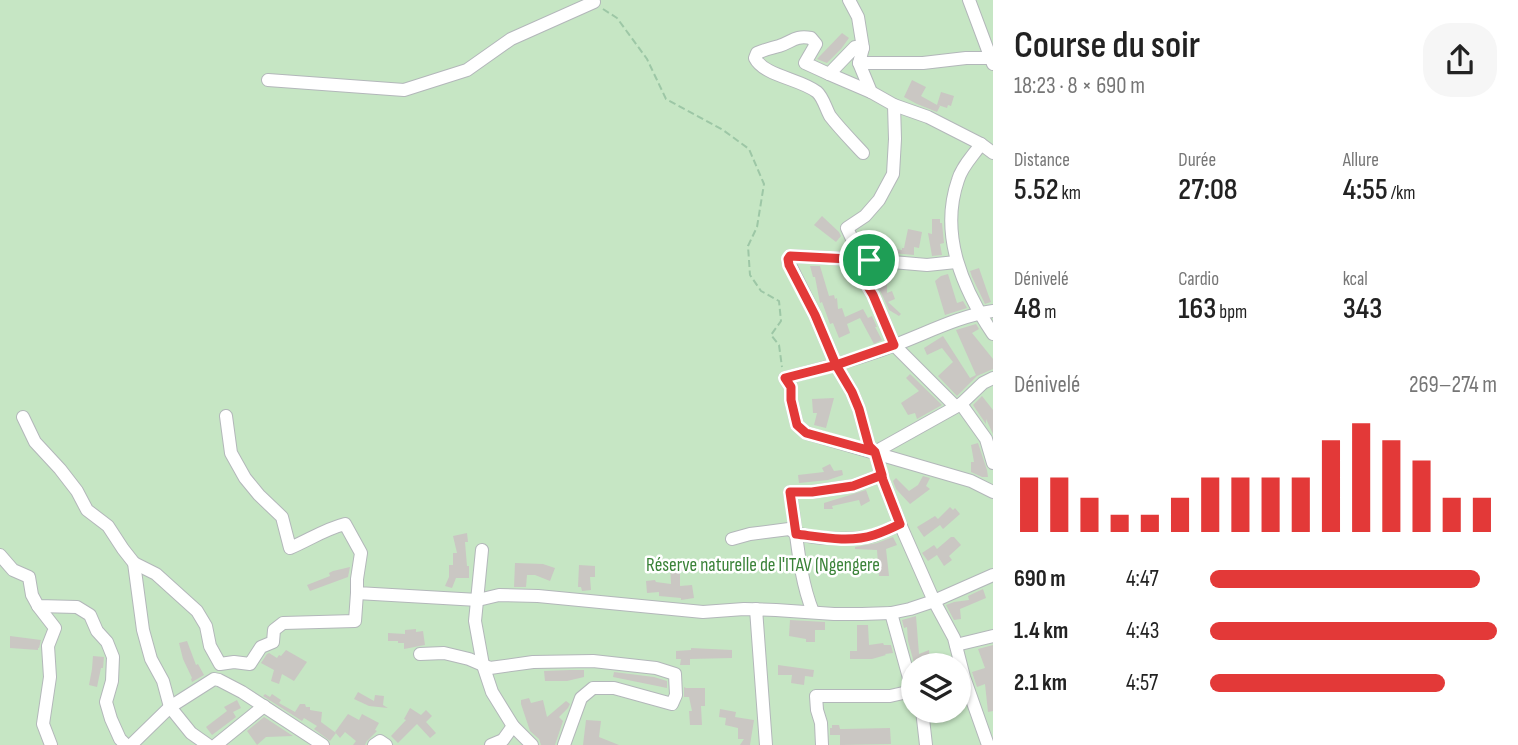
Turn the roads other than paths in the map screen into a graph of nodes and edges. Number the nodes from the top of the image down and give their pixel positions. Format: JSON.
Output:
{"nodes":[{"id":1,"x":849,"y":0,"type":"edge"},
{"id":2,"x":969,"y":0,"type":"edge"},
{"id":3,"x":594,"y":2,"type":"road end"},
{"id":4,"x":863,"y":48,"type":"junction"},
{"id":5,"x":992,"y":60,"type":"edge"},
{"id":6,"x":859,"y":63,"type":"junction"},
{"id":7,"x":829,"y":74,"type":"junction"},
{"id":8,"x":268,"y":80,"type":"dead end"},
{"id":9,"x":872,"y":92,"type":"junction"},
{"id":10,"x":894,"y":105,"type":"junction"},
{"id":11,"x":981,"y":144,"type":"junction"},
{"id":12,"x":863,"y":153,"type":"dead end"},
{"id":13,"x":993,"y":153,"type":"edge"},
{"id":14,"x":869,"y":260,"type":"junction"},
{"id":15,"x":956,"y":262,"type":"junction"},
{"id":16,"x":993,"y":311,"type":"edge"},
{"id":17,"x":979,"y":313,"type":"junction"},
{"id":18,"x":993,"y":334,"type":"edge"},
{"id":19,"x":894,"y":345,"type":"junction"},
{"id":20,"x":836,"y":365,"type":"junction"},
{"id":21,"x":993,"y":378,"type":"edge"},
{"id":22,"x":958,"y":405,"type":"junction"},
{"id":23,"x":226,"y":416,"type":"dead end"},
{"id":24,"x":23,"y":417,"type":"dead end"},
{"id":25,"x":875,"y":452,"type":"junction"},
{"id":26,"x":992,"y":455,"type":"edge"},
{"id":27,"x":882,"y":475,"type":"junction"},
{"id":28,"x":992,"y":487,"type":"edge"},
{"id":29,"x":900,"y":524,"type":"junction"},
{"id":30,"x":796,"y":534,"type":"junction"},
{"id":31,"x":732,"y":539,"type":"dead end"},
{"id":32,"x":482,"y":550,"type":"dead end"},
{"id":33,"x":0,"y":555,"type":"edge"},
{"id":34,"x":134,"y":563,"type":"junction"},
{"id":35,"x":993,"y":576,"type":"edge"},
{"id":36,"x":357,"y":593,"type":"junction"},
{"id":37,"x":478,"y":600,"type":"junction"},
{"id":38,"x":934,"y":601,"type":"junction"},
{"id":39,"x":38,"y":606,"type":"junction"},
{"id":40,"x":756,"y":609,"type":"junction"},
{"id":41,"x":813,"y":612,"type":"junction"},
{"id":42,"x":891,"y":613,"type":"junction"},
{"id":43,"x":993,"y":636,"type":"edge"},
{"id":44,"x":956,"y":645,"type":"junction"},
{"id":45,"x":902,"y":653,"type":"edge"},
{"id":46,"x":420,"y":654,"type":"dead end"},
{"id":47,"x":483,"y":665,"type":"junction"},
{"id":48,"x":901,"y":695,"type":"edge"},
{"id":49,"x":264,"y":706,"type":"junction"},
{"id":50,"x":170,"y":707,"type":"junction"},
{"id":51,"x":923,"y":723,"type":"edge"},
{"id":52,"x":513,"y":726,"type":"junction"},
{"id":53,"x":303,"y":740,"type":"edge"},
{"id":54,"x":51,"y":745,"type":"edge"},
{"id":55,"x":129,"y":745,"type":"edge"},
{"id":56,"x":208,"y":745,"type":"edge"},
{"id":57,"x":216,"y":745,"type":"edge"},
{"id":58,"x":323,"y":745,"type":"edge"},
{"id":59,"x":374,"y":745,"type":"edge"},
{"id":60,"x":386,"y":745,"type":"edge"},
{"id":61,"x":491,"y":745,"type":"edge"},
{"id":62,"x":532,"y":745,"type":"edge"},
{"id":63,"x":564,"y":745,"type":"edge"},
{"id":64,"x":766,"y":745,"type":"edge"},
{"id":65,"x":822,"y":745,"type":"edge"},
{"id":66,"x":926,"y":745,"type":"edge"},
{"id":67,"x":988,"y":745,"type":"edge"}],
"edges":[{"from":1,"to":4,"type":"street"},
{"from":2,"to":5,"type":"street"},
{"from":3,"to":8,"type":"street"},
{"from":4,"to":6,"type":"street"},
{"from":4,"to":7,"type":"street"},
{"from":5,"to":6,"type":"street"},
{"from":6,"to":9,"type":"street"},
{"from":7,"to":9,"type":"street"},
{"from":7,"to":12,"type":"street"},
{"from":9,"to":10,"type":"street"},
{"from":10,"to":11,"type":"street"},
{"from":10,"to":14,"type":"street"},
{"from":11,"to":13,"type":"street"},
{"from":11,"to":15,"type":"street"},
{"from":14,"to":15,"type":"street"},
{"from":14,"to":19,"type":"street"},
{"from":14,"to":20,"type":"street"},
{"from":15,"to":17,"type":"street"},
{"from":16,"to":17,"type":"street"},
{"from":17,"to":18,"type":"street"},
{"from":17,"to":19,"type":"street"},
{"from":19,"to":20,"type":"street"},
{"from":19,"to":22,"type":"street"},
{"from":20,"to":25,"type":"street"},
{"from":20,"to":25,"type":"street"},
{"from":21,"to":22,"type":"street"},
{"from":22,"to":25,"type":"street"},
{"from":22,"to":26,"type":"street"},
{"from":23,"to":36,"type":"street"},
{"from":24,"to":34,"type":"street"},
{"from":25,"to":27,"type":"street"},
{"from":25,"to":28,"type":"street"},
{"from":27,"to":29,"type":"street"},
{"from":27,"to":30,"type":"street"},
{"from":29,"to":30,"type":"street"},
{"from":29,"to":38,"type":"street"},
{"from":30,"to":31,"type":"street"},
{"from":30,"to":41,"type":"street"},
{"from":32,"to":37,"type":"street"},
{"from":33,"to":39,"type":"street"},
{"from":34,"to":36,"type":"street"},
{"from":34,"to":50,"type":"street"},
{"from":35,"to":38,"type":"street"},
{"from":36,"to":37,"type":"street"},
{"from":37,"to":40,"type":"street"},
{"from":37,"to":47,"type":"street"},
{"from":38,"to":42,"type":"street"},
{"from":38,"to":44,"type":"street"},
{"from":39,"to":54,"type":"street"},
{"from":39,"to":55,"type":"street"},
{"from":40,"to":41,"type":"street"},
{"from":40,"to":64,"type":"street"},
{"from":41,"to":42,"type":"street"},
{"from":42,"to":45,"type":"street"},
{"from":43,"to":44,"type":"street"},
{"from":44,"to":67,"type":"street"},
{"from":46,"to":47,"type":"street"},
{"from":47,"to":52,"type":"street"},
{"from":47,"to":63,"type":"street"},
{"from":48,"to":65,"type":"street"},
{"from":49,"to":50,"type":"street"},
{"from":49,"to":53,"type":"street"},
{"from":49,"to":57,"type":"street"},
{"from":50,"to":55,"type":"street"},
{"from":50,"to":56,"type":"street"},
{"from":51,"to":66,"type":"street"},
{"from":52,"to":61,"type":"street"},
{"from":52,"to":62,"type":"street"},
{"from":53,"to":58,"type":"street"},
{"from":59,"to":60,"type":"street"}]}
